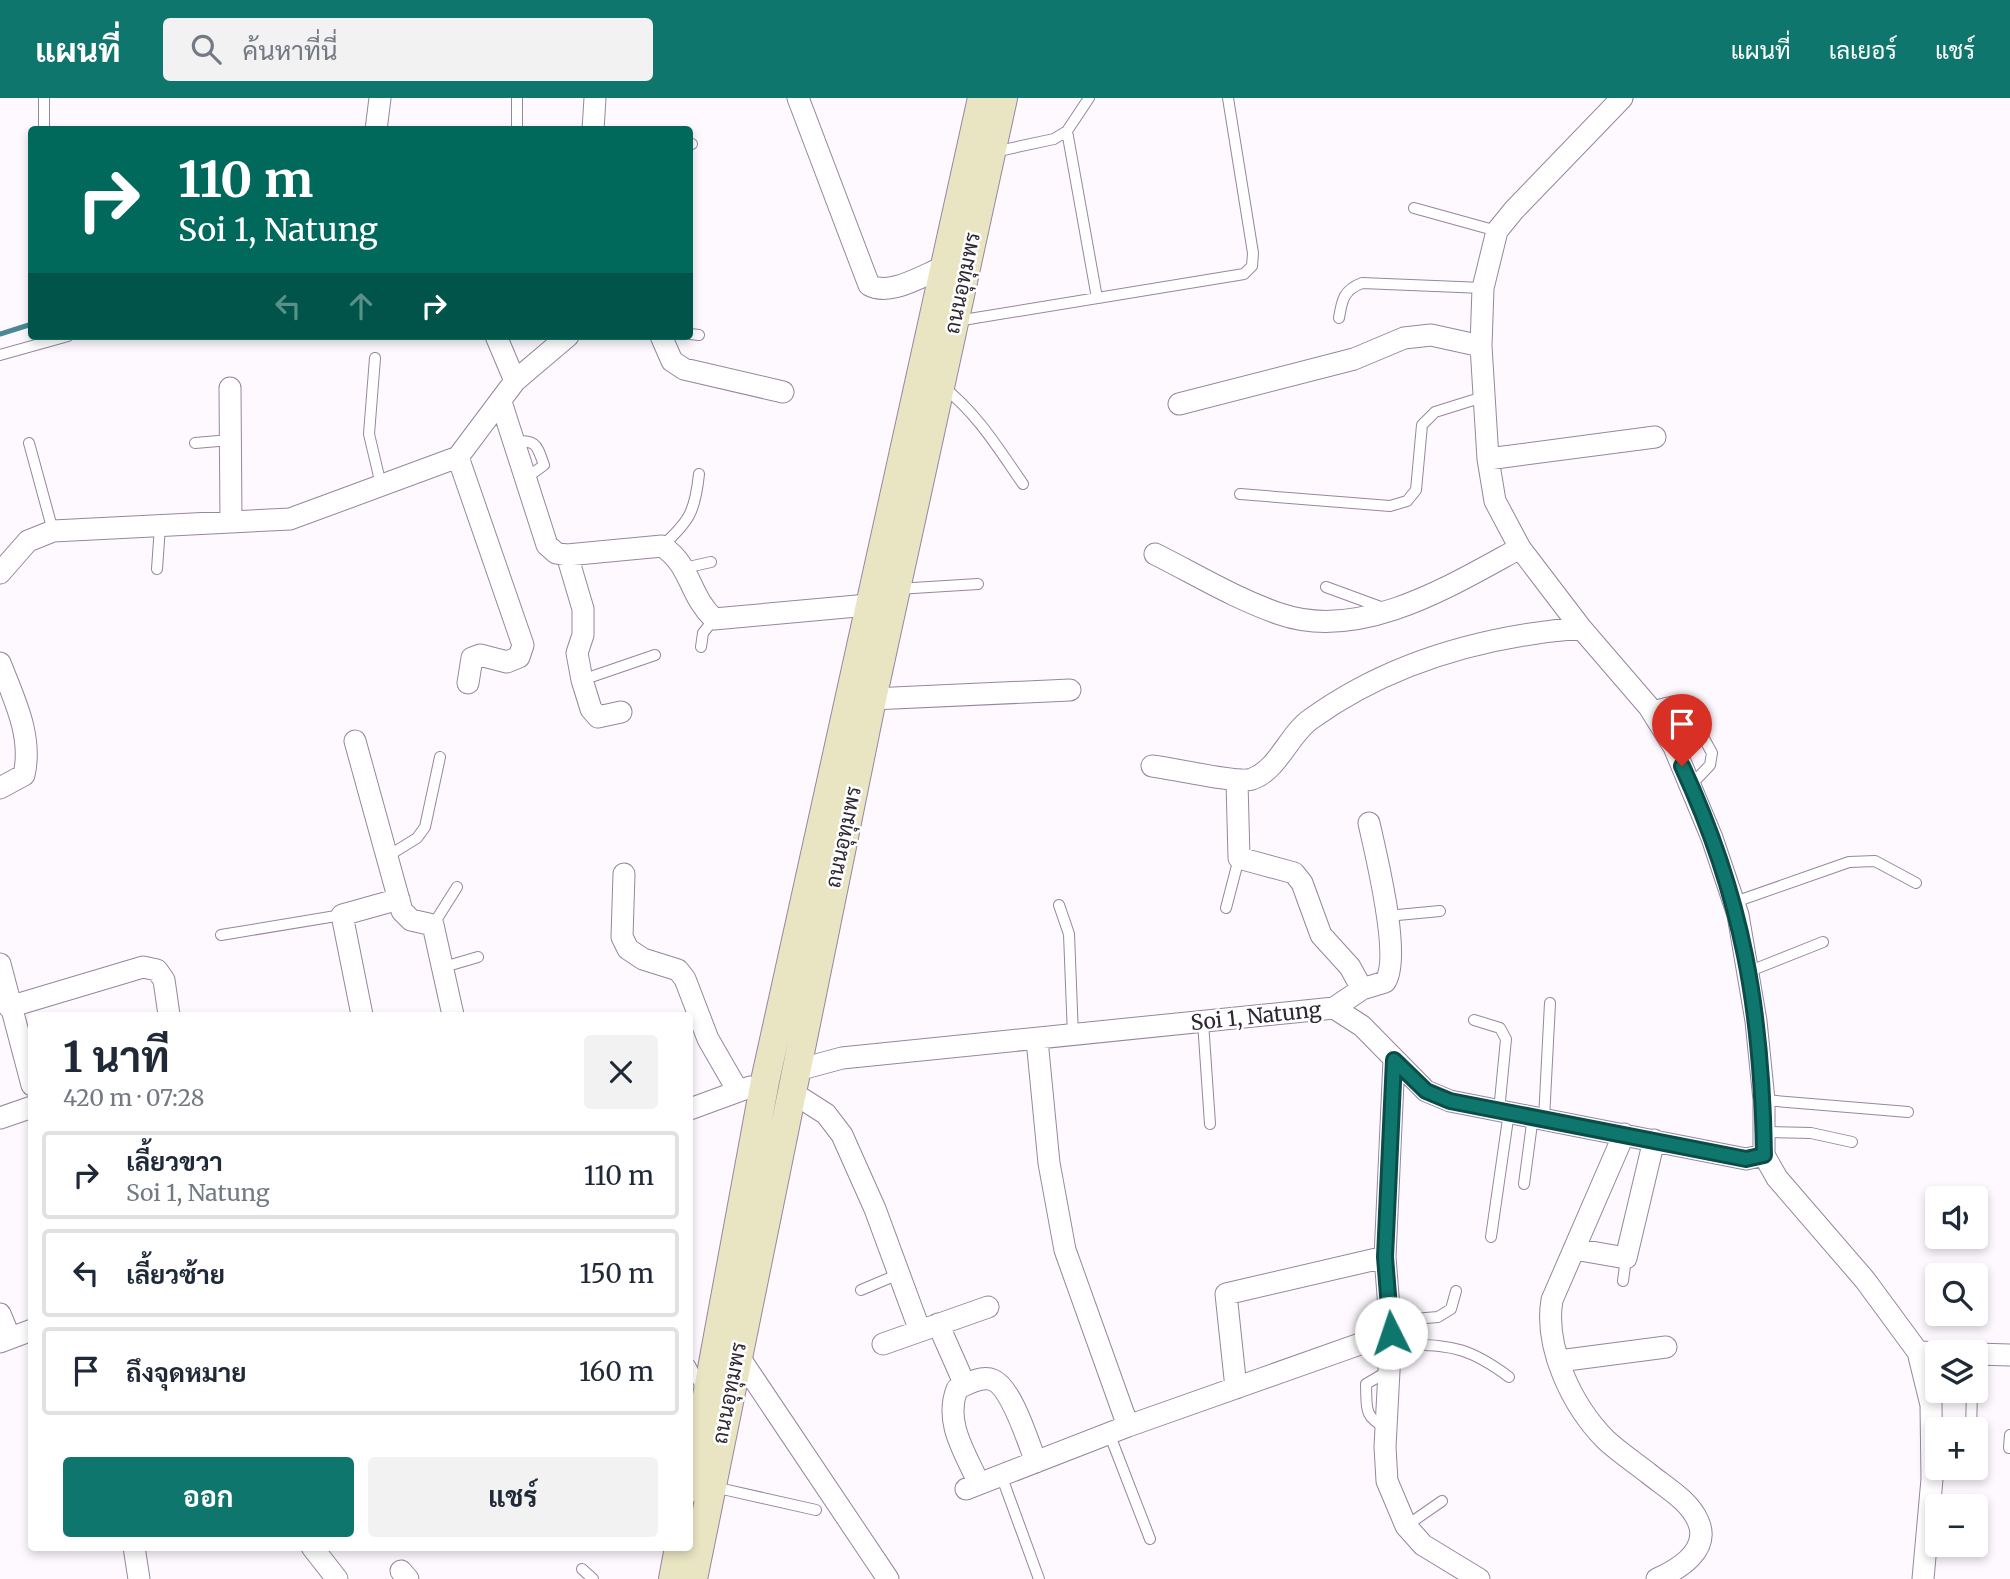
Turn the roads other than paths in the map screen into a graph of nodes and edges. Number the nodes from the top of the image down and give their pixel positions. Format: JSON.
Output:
{"nodes":[{"id":1,"x":44,"y":98,"type":"edge"},
{"id":2,"x":380,"y":98,"type":"edge"},
{"id":3,"x":517,"y":98,"type":"edge"},
{"id":4,"x":595,"y":98,"type":"edge"},
{"id":5,"x":798,"y":98,"type":"edge"},
{"id":6,"x":982,"y":98,"type":"edge"},
{"id":7,"x":1003,"y":98,"type":"edge"},
{"id":8,"x":1089,"y":98,"type":"edge"},
{"id":9,"x":1228,"y":98,"type":"edge"},
{"id":10,"x":1621,"y":98,"type":"edge"},
{"id":11,"x":44,"y":126,"type":"edge"},
{"id":12,"x":376,"y":126,"type":"edge"},
{"id":13,"x":517,"y":126,"type":"edge"},
{"id":14,"x":593,"y":126,"type":"edge"},
{"id":15,"x":1066,"y":131,"type":"junction"},
{"id":16,"x":991,"y":153,"type":"junction"},
{"id":17,"x":1414,"y":208,"type":"dead end"},
{"id":18,"x":1497,"y":231,"type":"junction"},
{"id":19,"x":944,"y":267,"type":"junction"},
{"id":20,"x":1483,"y":288,"type":"junction"},
{"id":21,"x":1097,"y":298,"type":"junction"},
{"id":22,"x":1339,"y":318,"type":"dead end"},
{"id":23,"x":954,"y":321,"type":"junction"},
{"id":24,"x":54,"y":340,"type":"edge"},
{"id":25,"x":498,"y":340,"type":"edge"},
{"id":26,"x":563,"y":340,"type":"edge"},
{"id":27,"x":663,"y":340,"type":"edge"},
{"id":28,"x":1480,"y":346,"type":"junction"},
{"id":29,"x":0,"y":355,"type":"edge"},
{"id":30,"x":375,"y":358,"type":"dead end"},
{"id":31,"x":515,"y":381,"type":"junction"},
{"id":32,"x":940,"y":385,"type":"junction"},
{"id":33,"x":230,"y":388,"type":"dead end"},
{"id":34,"x":783,"y":392,"type":"dead end"},
{"id":35,"x":1483,"y":397,"type":"junction"},
{"id":36,"x":501,"y":402,"type":"junction"},
{"id":37,"x":1179,"y":404,"type":"dead end"},
{"id":38,"x":1655,"y":438,"type":"dead end"},
{"id":39,"x":230,"y":440,"type":"junction"},
{"id":40,"x":29,"y":443,"type":"dead end"},
{"id":41,"x":195,"y":443,"type":"dead end"},
{"id":42,"x":458,"y":457,"type":"junction"},
{"id":43,"x":1489,"y":459,"type":"junction"},
{"id":44,"x":699,"y":474,"type":"dead end"},
{"id":45,"x":1023,"y":484,"type":"dead end"},
{"id":46,"x":381,"y":485,"type":"junction"},
{"id":47,"x":1240,"y":494,"type":"dead end"},
{"id":48,"x":231,"y":522,"type":"junction"},
{"id":49,"x":160,"y":526,"type":"junction"},
{"id":50,"x":53,"y":531,"type":"junction"},
{"id":51,"x":662,"y":546,"type":"junction"},
{"id":52,"x":1520,"y":548,"type":"junction"},
{"id":53,"x":1156,"y":554,"type":"dead end"},
{"id":54,"x":567,"y":555,"type":"junction"},
{"id":55,"x":711,"y":562,"type":"dead end"},
{"id":56,"x":684,"y":568,"type":"junction"},
{"id":57,"x":157,"y":569,"type":"dead end"},
{"id":58,"x":0,"y":573,"type":"edge"},
{"id":59,"x":978,"y":584,"type":"dead end"},
{"id":60,"x":1326,"y":587,"type":"dead end"},
{"id":61,"x":894,"y":589,"type":"junction"},
{"id":62,"x":868,"y":605,"type":"junction"},
{"id":63,"x":1388,"y":610,"type":"junction"},
{"id":64,"x":714,"y":619,"type":"junction"},
{"id":65,"x":1581,"y":628,"type":"junction"},
{"id":66,"x":701,"y":647,"type":"dead end"},
{"id":67,"x":655,"y":655,"type":"dead end"},
{"id":68,"x":0,"y":663,"type":"edge"},
{"id":69,"x":582,"y":680,"type":"junction"},
{"id":70,"x":468,"y":683,"type":"dead end"},
{"id":71,"x":1070,"y":690,"type":"dead end"},
{"id":72,"x":872,"y":699,"type":"junction"},
{"id":73,"x":1649,"y":708,"type":"junction"},
{"id":74,"x":621,"y":712,"type":"dead end"},
{"id":75,"x":355,"y":741,"type":"dead end"},
{"id":76,"x":440,"y":757,"type":"dead end"},
{"id":77,"x":1152,"y":766,"type":"dead end"},
{"id":78,"x":1237,"y":782,"type":"junction"},
{"id":79,"x":1691,"y":785,"type":"junction"},
{"id":80,"x":0,"y":788,"type":"edge"},
{"id":81,"x":1369,"y":823,"type":"dead end"},
{"id":82,"x":388,"y":856,"type":"junction"},
{"id":83,"x":1239,"y":858,"type":"junction"},
{"id":84,"x":624,"y":874,"type":"dead end"},
{"id":85,"x":1916,"y":883,"type":"dead end"},
{"id":86,"x":457,"y":887,"type":"dead end"},
{"id":87,"x":399,"y":899,"type":"junction"},
{"id":88,"x":1735,"y":902,"type":"junction"},
{"id":89,"x":1059,"y":905,"type":"dead end"},
{"id":90,"x":1226,"y":908,"type":"dead end"},
{"id":91,"x":1440,"y":911,"type":"dead end"},
{"id":92,"x":342,"y":915,"type":"junction"},
{"id":93,"x":1387,"y":916,"type":"junction"},
{"id":94,"x":433,"y":925,"type":"junction"},
{"id":95,"x":221,"y":935,"type":"dead end"},
{"id":96,"x":1823,"y":942,"type":"dead end"},
{"id":97,"x":478,"y":957,"type":"dead end"},
{"id":98,"x":0,"y":964,"type":"edge"},
{"id":99,"x":444,"y":967,"type":"junction"},
{"id":100,"x":1750,"y":971,"type":"junction"},
{"id":101,"x":1362,"y":989,"type":"junction"},
{"id":102,"x":1550,"y":1003,"type":"dead end"},
{"id":103,"x":9,"y":1006,"type":"junction"},
{"id":104,"x":1334,"y":1008,"type":"junction"},
{"id":105,"x":169,"y":1012,"type":"edge"},
{"id":106,"x":361,"y":1012,"type":"edge"},
{"id":107,"x":452,"y":1012,"type":"edge"},
{"id":108,"x":1474,"y":1020,"type":"dead end"},
{"id":109,"x":1203,"y":1022,"type":"junction"},
{"id":110,"x":1073,"y":1036,"type":"junction"},
{"id":111,"x":1037,"y":1040,"type":"junction"},
{"id":112,"x":1394,"y":1060,"type":"junction"},
{"id":113,"x":28,"y":1071,"type":"edge"},
{"id":114,"x":783,"y":1081,"type":"junction"},
{"id":115,"x":738,"y":1091,"type":"junction"},
{"id":116,"x":1764,"y":1100,"type":"junction"},
{"id":117,"x":28,"y":1108,"type":"edge"},
{"id":118,"x":693,"y":1108,"type":"edge"},
{"id":119,"x":1504,"y":1111,"type":"junction"},
{"id":120,"x":1908,"y":1112,"type":"dead end"},
{"id":121,"x":0,"y":1118,"type":"edge"},
{"id":122,"x":1538,"y":1118,"type":"junction"},
{"id":123,"x":1210,"y":1124,"type":"dead end"},
{"id":124,"x":1764,"y":1132,"type":"junction"},
{"id":125,"x":1624,"y":1134,"type":"junction"},
{"id":126,"x":1654,"y":1140,"type":"junction"},
{"id":127,"x":1852,"y":1142,"type":"dead end"},
{"id":128,"x":1764,"y":1155,"type":"junction"},
{"id":129,"x":1524,"y":1184,"type":"dead end"},
{"id":130,"x":1491,"y":1237,"type":"dead end"},
{"id":131,"x":1574,"y":1249,"type":"junction"},
{"id":132,"x":1385,"y":1257,"type":"junction"},
{"id":133,"x":1626,"y":1258,"type":"junction"},
{"id":134,"x":899,"y":1274,"type":"junction"},
{"id":135,"x":1623,"y":1281,"type":"dead end"},
{"id":136,"x":861,"y":1290,"type":"dead end"},
{"id":137,"x":1456,"y":1291,"type":"dead end"},
{"id":138,"x":988,"y":1307,"type":"dead end"},
{"id":139,"x":0,"y":1314,"type":"edge"},
{"id":140,"x":929,"y":1328,"type":"junction"},
{"id":141,"x":28,"y":1331,"type":"edge"},
{"id":142,"x":1390,"y":1332,"type":"junction"},
{"id":143,"x":5,"y":1340,"type":"edge"},
{"id":144,"x":883,"y":1344,"type":"dead end"},
{"id":145,"x":1666,"y":1347,"type":"dead end"},
{"id":146,"x":1918,"y":1352,"type":"junction"},
{"id":147,"x":1925,"y":1352,"type":"edge"},
{"id":148,"x":737,"y":1354,"type":"junction"},
{"id":149,"x":1988,"y":1354,"type":"edge"},
{"id":150,"x":2010,"y":1355,"type":"edge"},
{"id":151,"x":1559,"y":1361,"type":"junction"},
{"id":152,"x":693,"y":1371,"type":"edge"},
{"id":153,"x":1509,"y":1377,"type":"dead end"},
{"id":154,"x":965,"y":1385,"type":"junction"},
{"id":155,"x":1236,"y":1388,"type":"junction"},
{"id":156,"x":708,"y":1391,"type":"junction"},
{"id":157,"x":1119,"y":1430,"type":"junction"},
{"id":158,"x":2010,"y":1435,"type":"edge"},
{"id":159,"x":2009,"y":1448,"type":"edge"},
{"id":160,"x":1036,"y":1462,"type":"junction"},
{"id":161,"x":1001,"y":1475,"type":"junction"},
{"id":162,"x":700,"y":1488,"type":"edge"},
{"id":163,"x":1442,"y":1501,"type":"dead end"},
{"id":164,"x":816,"y":1510,"type":"dead end"},
{"id":165,"x":1406,"y":1526,"type":"junction"},
{"id":166,"x":1150,"y":1539,"type":"dead end"},
{"id":167,"x":135,"y":1551,"type":"edge"},
{"id":168,"x":315,"y":1551,"type":"edge"},
{"id":169,"x":678,"y":1551,"type":"edge"},
{"id":170,"x":582,"y":1569,"type":"dead end"},
{"id":171,"x":139,"y":1579,"type":"edge"},
{"id":172,"x":337,"y":1579,"type":"edge"},
{"id":173,"x":593,"y":1579,"type":"edge"},
{"id":174,"x":673,"y":1579,"type":"edge"},
{"id":175,"x":693,"y":1579,"type":"edge"},
{"id":176,"x":888,"y":1579,"type":"edge"},
{"id":177,"x":1039,"y":1579,"type":"edge"},
{"id":178,"x":1479,"y":1579,"type":"edge"},
{"id":179,"x":1657,"y":1579,"type":"edge"},
{"id":180,"x":1923,"y":1579,"type":"edge"}],
"edges":[{"from":1,"to":11,"type":"lane"},
{"from":2,"to":12,"type":"street"},
{"from":3,"to":13,"type":"lane"},
{"from":4,"to":14,"type":"street"},
{"from":5,"to":19,"type":"street"},
{"from":6,"to":19,"type":"street","name":"ถนนอุทุมพร"},
{"from":7,"to":16,"type":"street","name":"ถนนอุทุมพร"},
{"from":8,"to":15,"type":"lane"},
{"from":9,"to":21,"type":"lane"},
{"from":10,"to":18,"type":"street"},
{"from":15,"to":16,"type":"lane"},
{"from":15,"to":21,"type":"lane"},
{"from":16,"to":23,"type":"street","name":"ถนนอุทุมพร"},
{"from":17,"to":18,"type":"lane"},
{"from":18,"to":20,"type":"street"},
{"from":19,"to":62,"type":"street","name":"ถนนอุทุมพร"},
{"from":20,"to":22,"type":"lane"},
{"from":20,"to":28,"type":"street"},
{"from":21,"to":23,"type":"lane"},
{"from":23,"to":32,"type":"street","name":"ถนนอุทุมพร"},
{"from":24,"to":29,"type":"lane"},
{"from":25,"to":31,"type":"street"},
{"from":26,"to":31,"type":"street"},
{"from":27,"to":34,"type":"street"},
{"from":28,"to":35,"type":"street"},
{"from":28,"to":37,"type":"street"},
{"from":30,"to":46,"type":"lane"},
{"from":31,"to":36,"type":"street"},
{"from":32,"to":45,"type":"lane"},
{"from":32,"to":61,"type":"street","name":"ถนนอุทุมพร"},
{"from":33,"to":39,"type":"street"},
{"from":35,"to":43,"type":"street"},
{"from":35,"to":47,"type":"lane"},
{"from":36,"to":42,"type":"street"},
{"from":36,"to":54,"type":"street"},
{"from":38,"to":43,"type":"street"},
{"from":39,"to":41,"type":"lane"},
{"from":39,"to":48,"type":"street"},
{"from":40,"to":50,"type":"lane"},
{"from":42,"to":46,"type":"street"},
{"from":42,"to":70,"type":"street"},
{"from":43,"to":52,"type":"street"},
{"from":44,"to":51,"type":"lane"},
{"from":46,"to":48,"type":"street"},
{"from":48,"to":49,"type":"street"},
{"from":49,"to":50,"type":"street"},
{"from":49,"to":57,"type":"lane"},
{"from":50,"to":58,"type":"street"},
{"from":51,"to":54,"type":"street"},
{"from":51,"to":56,"type":"street"},
{"from":52,"to":63,"type":"street"},
{"from":52,"to":65,"type":"street"},
{"from":53,"to":63,"type":"street"},
{"from":54,"to":69,"type":"street"},
{"from":55,"to":56,"type":"lane"},
{"from":56,"to":64,"type":"street"},
{"from":59,"to":61,"type":"lane"},
{"from":60,"to":63,"type":"lane"},
{"from":61,"to":72,"type":"street","name":"ถนนอุทุมพร"},
{"from":62,"to":64,"type":"street"},
{"from":62,"to":114,"type":"street","name":"ถนนอุทุมพร"},
{"from":64,"to":66,"type":"lane"},
{"from":65,"to":73,"type":"street"},
{"from":65,"to":78,"type":"street"},
{"from":67,"to":69,"type":"lane"},
{"from":68,"to":80,"type":"street"},
{"from":69,"to":74,"type":"street"},
{"from":71,"to":72,"type":"street"},
{"from":72,"to":114,"type":"street","name":"ถนนอุทุมพร"},
{"from":73,"to":79,"type":"street"},
{"from":73,"to":79,"type":"lane"},
{"from":75,"to":82,"type":"street"},
{"from":76,"to":82,"type":"lane"},
{"from":77,"to":78,"type":"street"},
{"from":78,"to":83,"type":"street"},
{"from":79,"to":88,"type":"street"},
{"from":81,"to":93,"type":"street"},
{"from":82,"to":87,"type":"street"},
{"from":83,"to":90,"type":"lane"},
{"from":83,"to":101,"type":"street"},
{"from":84,"to":115,"type":"street"},
{"from":85,"to":88,"type":"lane"},
{"from":86,"to":94,"type":"lane"},
{"from":87,"to":92,"type":"street"},
{"from":87,"to":94,"type":"street"},
{"from":88,"to":100,"type":"street"},
{"from":89,"to":110,"type":"lane"},
{"from":91,"to":93,"type":"lane"},
{"from":92,"to":95,"type":"lane"},
{"from":92,"to":106,"type":"street"},
{"from":93,"to":101,"type":"street"},
{"from":94,"to":99,"type":"street"},
{"from":96,"to":100,"type":"lane"},
{"from":97,"to":99,"type":"lane"},
{"from":98,"to":103,"type":"street"},
{"from":99,"to":107,"type":"street"},
{"from":100,"to":116,"type":"street"},
{"from":101,"to":104,"type":"street"},
{"from":102,"to":122,"type":"lane"},
{"from":103,"to":105,"type":"street"},
{"from":103,"to":113,"type":"street"},
{"from":104,"to":109,"type":"street","name":"Soi 1, Natung"},
{"from":104,"to":112,"type":"street","name":"Soi 1, Natung"},
{"from":108,"to":119,"type":"lane"},
{"from":109,"to":110,"type":"street","name":"Soi 1, Natung"},
{"from":109,"to":123,"type":"lane"},
{"from":110,"to":111,"type":"street","name":"Soi 1, Natung"},
{"from":111,"to":114,"type":"street","name":"Soi 1, Natung"},
{"from":111,"to":157,"type":"street"},
{"from":112,"to":119,"type":"street","name":"Soi 1, Natung"},
{"from":112,"to":132,"type":"street"},
{"from":114,"to":115,"type":"street","name":"Soi 1, Natung"},
{"from":114,"to":134,"type":"street"},
{"from":114,"to":148,"type":"street","name":"ถนนอุทุมพร"},
{"from":114,"to":156,"type":"street","name":"ถนนอุทุมพร"},
{"from":115,"to":118,"type":"street","name":"Soi 1, Natung"},
{"from":116,"to":120,"type":"lane"},
{"from":116,"to":124,"type":"street"},
{"from":117,"to":121,"type":"street"},
{"from":119,"to":122,"type":"street","name":"Soi 1, Natung"},
{"from":119,"to":130,"type":"lane"},
{"from":122,"to":125,"type":"street","name":"Soi 1, Natung"},
{"from":122,"to":129,"type":"lane"},
{"from":124,"to":127,"type":"lane"},
{"from":124,"to":128,"type":"street"},
{"from":125,"to":126,"type":"street","name":"Soi 1, Natung"},
{"from":125,"to":131,"type":"street"},
{"from":126,"to":128,"type":"street","name":"Soi 1, Natung"},
{"from":126,"to":133,"type":"street"},
{"from":128,"to":146,"type":"street"},
{"from":131,"to":133,"type":"street"},
{"from":131,"to":151,"type":"street"},
{"from":132,"to":142,"type":"street"},
{"from":132,"to":155,"type":"street"},
{"from":133,"to":135,"type":"lane"},
{"from":134,"to":136,"type":"lane"},
{"from":134,"to":140,"type":"street"},
{"from":137,"to":142,"type":"lane"},
{"from":138,"to":140,"type":"street"},
{"from":139,"to":143,"type":"street"},
{"from":140,"to":144,"type":"street"},
{"from":140,"to":154,"type":"street"},
{"from":141,"to":143,"type":"street"},
{"from":142,"to":153,"type":"lane"},
{"from":142,"to":155,"type":"street"},
{"from":142,"to":165,"type":"street"},
{"from":145,"to":151,"type":"street"},
{"from":146,"to":147,"type":"street"},
{"from":146,"to":180,"type":"street"},
{"from":148,"to":162,"type":"street","name":"ถนนอุทุมพร"},
{"from":148,"to":176,"type":"street"},
{"from":149,"to":150,"type":"street"},
{"from":151,"to":179,"type":"street"},
{"from":152,"to":156,"type":"lane"},
{"from":154,"to":160,"type":"street"},
{"from":154,"to":161,"type":"street"},
{"from":155,"to":157,"type":"street"},
{"from":156,"to":162,"type":"street","name":"ถนนอุทุมพร"},
{"from":157,"to":160,"type":"street"},
{"from":157,"to":166,"type":"lane"},
{"from":158,"to":159,"type":"lane"},
{"from":160,"to":161,"type":"street"},
{"from":161,"to":177,"type":"lane"},
{"from":162,"to":164,"type":"lane"},
{"from":162,"to":175,"type":"street","name":"ถนนอุทุมพร"},
{"from":163,"to":165,"type":"lane"},
{"from":165,"to":178,"type":"street"},
{"from":167,"to":171,"type":"street"},
{"from":168,"to":172,"type":"street"},
{"from":169,"to":174,"type":"street"},
{"from":170,"to":173,"type":"lane"}]}
